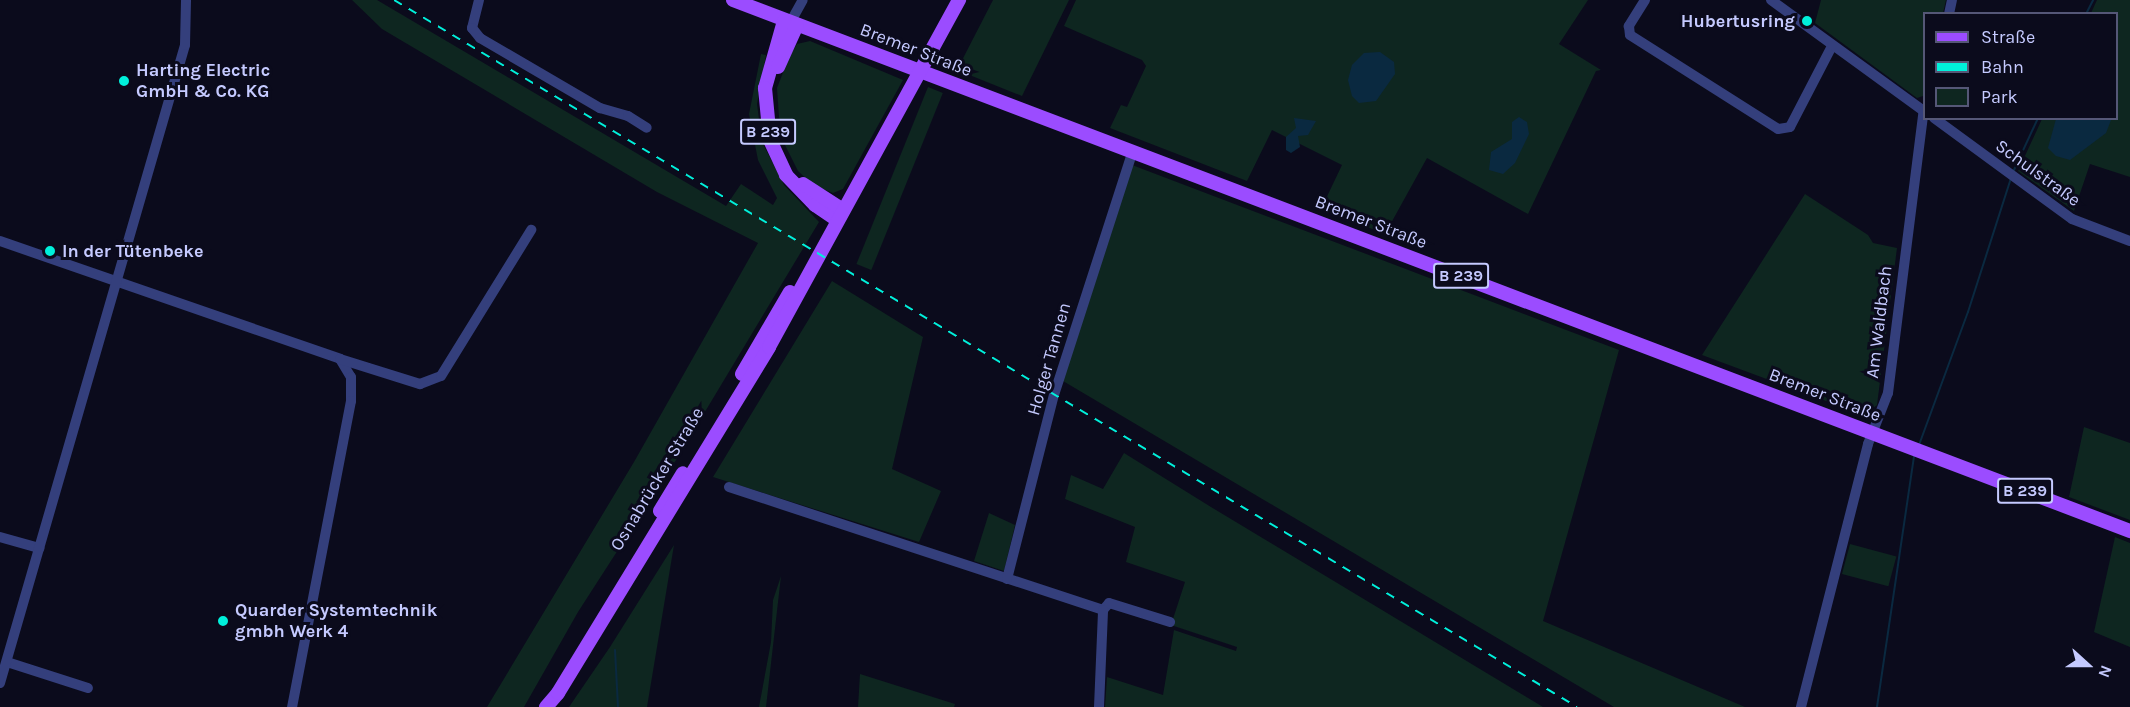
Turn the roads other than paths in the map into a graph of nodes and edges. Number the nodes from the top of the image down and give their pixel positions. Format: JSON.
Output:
{"nodes":[{"id":1,"x":186,"y":0,"type":"edge"},
{"id":2,"x":479,"y":0,"type":"edge"},
{"id":3,"x":733,"y":0,"type":"edge"},
{"id":4,"x":803,"y":0,"type":"edge"},
{"id":5,"x":959,"y":0,"type":"edge"},
{"id":6,"x":1646,"y":0,"type":"edge"},
{"id":7,"x":1771,"y":0,"type":"edge"},
{"id":8,"x":790,"y":23,"type":"junction"},
{"id":9,"x":1832,"y":46,"type":"junction"},
{"id":10,"x":1923,"y":110,"type":"edge"},
{"id":11,"x":1923,"y":119,"type":"edge"},
{"id":12,"x":1937,"y":120,"type":"edge"},
{"id":13,"x":647,"y":128,"type":"dead end"},
{"id":14,"x":1133,"y":151,"type":"junction"},
{"id":15,"x":840,"y":215,"type":"junction"},
{"id":16,"x":531,"y":230,"type":"dead end"},
{"id":17,"x":0,"y":241,"type":"edge"},
{"id":18,"x":2130,"y":241,"type":"edge"},
{"id":19,"x":117,"y":282,"type":"junction"},
{"id":20,"x":340,"y":358,"type":"junction"},
{"id":21,"x":1873,"y":432,"type":"junction"},
{"id":22,"x":729,"y":487,"type":"dead end"},
{"id":23,"x":2130,"y":531,"type":"edge"},
{"id":24,"x":0,"y":537,"type":"edge"},
{"id":25,"x":39,"y":548,"type":"junction"},
{"id":26,"x":1007,"y":579,"type":"junction"},
{"id":27,"x":1103,"y":610,"type":"junction"},
{"id":28,"x":1170,"y":622,"type":"dead end"},
{"id":29,"x":7,"y":662,"type":"junction"},
{"id":30,"x":0,"y":683,"type":"edge"},
{"id":31,"x":88,"y":687,"type":"dead end"},
{"id":32,"x":292,"y":707,"type":"edge"},
{"id":33,"x":544,"y":707,"type":"edge"},
{"id":34,"x":1099,"y":707,"type":"edge"},
{"id":35,"x":1801,"y":707,"type":"edge"}],
"edges":[{"from":1,"to":19,"type":"street"},
{"from":2,"to":13,"type":"street"},
{"from":3,"to":8,"type":"main road","name":"Bremer Straße","number":"B 239"},
{"from":4,"to":8,"type":"street"},
{"from":5,"to":15,"type":"main road","name":"Osnabrücker Straße"},
{"from":6,"to":9,"type":"street"},
{"from":7,"to":9,"type":"street"},
{"from":8,"to":14,"type":"main road","name":"Bremer Straße","number":"B 239"},
{"from":8,"to":15,"type":"main road","number":"B 239"},
{"from":9,"to":10,"type":"street"},
{"from":11,"to":21,"type":"street","name":"Am Waldbach"},
{"from":12,"to":18,"type":"street","name":"Schulstraße"},
{"from":14,"to":21,"type":"main road","name":"Bremer Straße","number":"B 239"},
{"from":14,"to":26,"type":"street","name":"Holger Tannen"},
{"from":15,"to":33,"type":"main road","name":"Osnabrücker Straße"},
{"from":16,"to":20,"type":"street"},
{"from":17,"to":19,"type":"street"},
{"from":19,"to":20,"type":"street"},
{"from":19,"to":25,"type":"street"},
{"from":20,"to":32,"type":"street"},
{"from":21,"to":23,"type":"main road","name":"Bremer Straße","number":"B 239"},
{"from":21,"to":35,"type":"street","name":"Am Waldbach"},
{"from":22,"to":26,"type":"street"},
{"from":24,"to":25,"type":"street"},
{"from":25,"to":29,"type":"street"},
{"from":26,"to":27,"type":"street"},
{"from":27,"to":28,"type":"street"},
{"from":27,"to":34,"type":"street"},
{"from":29,"to":30,"type":"street"},
{"from":29,"to":31,"type":"street"}]}
